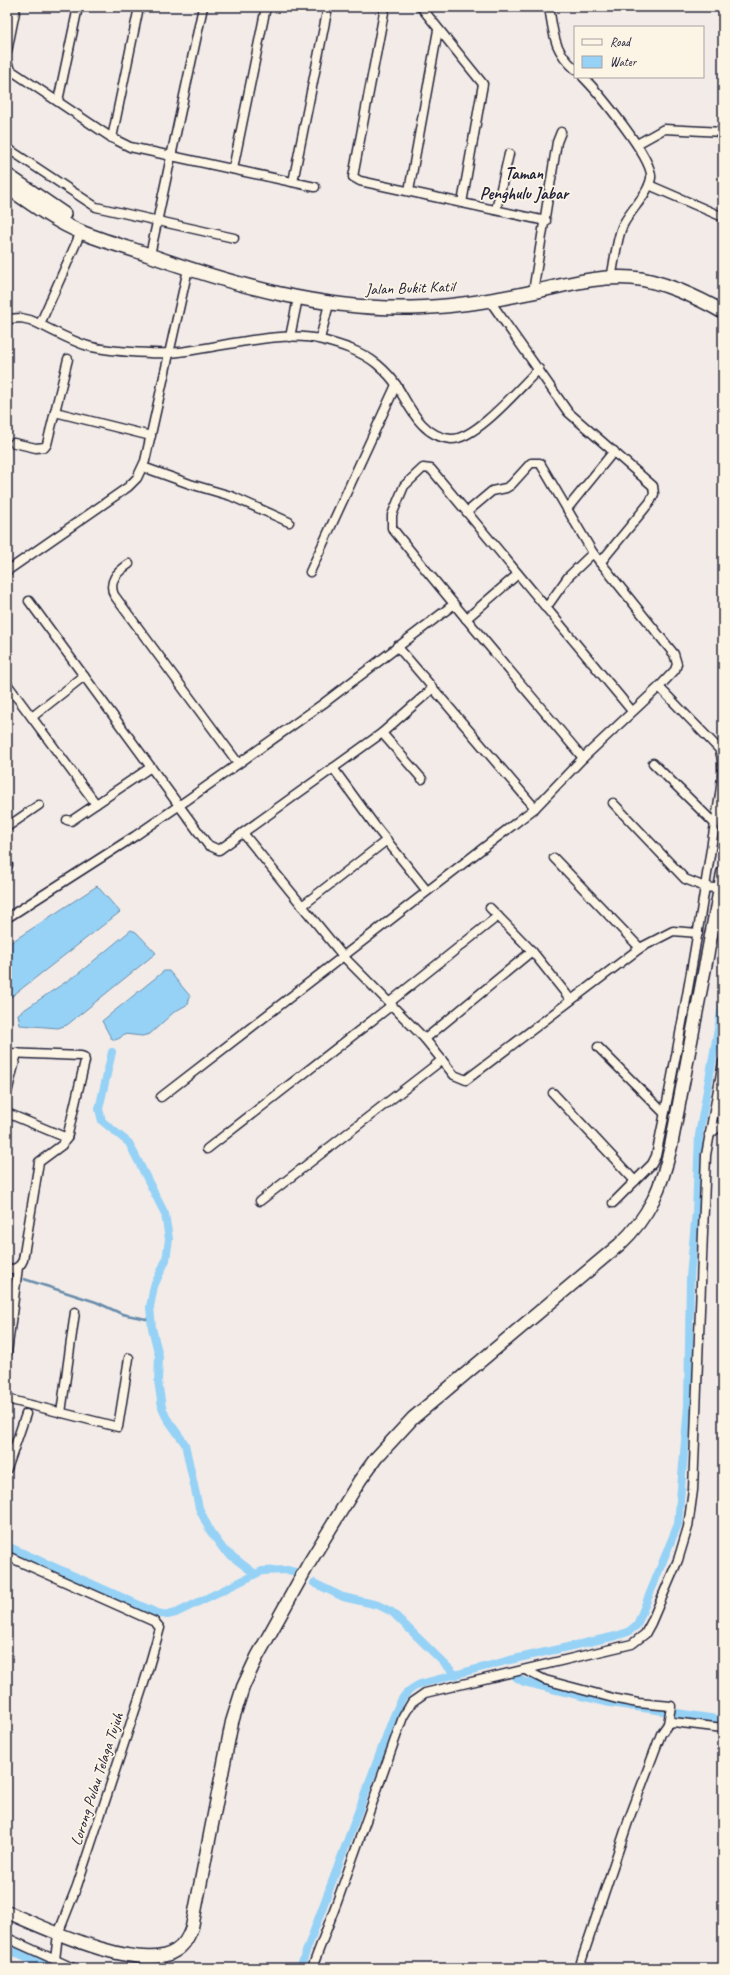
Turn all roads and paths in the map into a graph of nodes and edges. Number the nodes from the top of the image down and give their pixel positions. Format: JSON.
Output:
{"nodes":[{"id":1,"x":16,"y":7,"type":"edge"},
{"id":2,"x":78,"y":7,"type":"edge"},
{"id":3,"x":139,"y":7,"type":"edge"},
{"id":4,"x":204,"y":7,"type":"edge"},
{"id":5,"x":266,"y":7,"type":"edge"},
{"id":6,"x":328,"y":7,"type":"edge"},
{"id":7,"x":385,"y":7,"type":"edge"},
{"id":8,"x":421,"y":7,"type":"edge"},
{"id":9,"x":549,"y":7,"type":"edge"},
{"id":10,"x":438,"y":30,"type":"junction"},
{"id":11,"x":7,"y":52,"type":"edge"},
{"id":12,"x":7,"y":64,"type":"edge"},
{"id":13,"x":574,"y":68,"type":"edge"},
{"id":14,"x":584,"y":78,"type":"edge"},
{"id":15,"x":58,"y":101,"type":"junction"},
{"id":16,"x":561,"y":132,"type":"dead end"},
{"id":17,"x":723,"y":132,"type":"edge"},
{"id":18,"x":112,"y":138,"type":"junction"},
{"id":19,"x":637,"y":144,"type":"junction"},
{"id":20,"x":7,"y":148,"type":"edge"},
{"id":21,"x":509,"y":154,"type":"dead end"},
{"id":22,"x":172,"y":156,"type":"junction"},
{"id":23,"x":233,"y":169,"type":"junction"},
{"id":24,"x":7,"y":175,"type":"edge"},
{"id":25,"x":293,"y":182,"type":"junction"},
{"id":26,"x":649,"y":184,"type":"junction"},
{"id":27,"x":7,"y":187,"type":"edge"},
{"id":28,"x":315,"y":187,"type":"dead end"},
{"id":29,"x":409,"y":191,"type":"junction"},
{"id":30,"x":462,"y":203,"type":"junction"},
{"id":31,"x":496,"y":210,"type":"junction"},
{"id":32,"x":723,"y":217,"type":"edge"},
{"id":33,"x":158,"y":221,"type":"junction"},
{"id":34,"x":546,"y":221,"type":"junction"},
{"id":35,"x":83,"y":229,"type":"junction"},
{"id":36,"x":234,"y":238,"type":"dead end"},
{"id":37,"x":150,"y":255,"type":"junction"},
{"id":38,"x":188,"y":269,"type":"junction"},
{"id":39,"x":611,"y":279,"type":"junction"},
{"id":40,"x":533,"y":292,"type":"junction"},
{"id":41,"x":298,"y":298,"type":"junction"},
{"id":42,"x":490,"y":301,"type":"junction"},
{"id":43,"x":329,"y":304,"type":"junction"},
{"id":44,"x":723,"y":312,"type":"edge"},
{"id":45,"x":7,"y":319,"type":"edge"},
{"id":46,"x":40,"y":324,"type":"junction"},
{"id":47,"x":290,"y":337,"type":"junction"},
{"id":48,"x":320,"y":339,"type":"junction"},
{"id":49,"x":168,"y":353,"type":"junction"},
{"id":50,"x":68,"y":360,"type":"dead end"},
{"id":51,"x":539,"y":369,"type":"junction"},
{"id":52,"x":396,"y":385,"type":"junction"},
{"id":53,"x":55,"y":412,"type":"junction"},
{"id":54,"x":151,"y":436,"type":"junction"},
{"id":55,"x":14,"y":443,"type":"dead end"},
{"id":56,"x":614,"y":451,"type":"junction"},
{"id":57,"x":143,"y":467,"type":"junction"},
{"id":58,"x":567,"y":509,"type":"junction"},
{"id":59,"x":466,"y":512,"type":"junction"},
{"id":60,"x":289,"y":522,"type":"dead end"},
{"id":61,"x":593,"y":553,"type":"junction"},
{"id":62,"x":129,"y":564,"type":"dead end"},
{"id":63,"x":600,"y":564,"type":"junction"},
{"id":64,"x":7,"y":571,"type":"edge"},
{"id":65,"x":310,"y":572,"type":"dead end"},
{"id":66,"x":518,"y":574,"type":"junction"},
{"id":67,"x":29,"y":601,"type":"dead end"},
{"id":68,"x":453,"y":605,"type":"junction"},
{"id":69,"x":546,"y":608,"type":"junction"},
{"id":70,"x":466,"y":619,"type":"junction"},
{"id":71,"x":397,"y":646,"type":"junction"},
{"id":72,"x":84,"y":676,"type":"junction"},
{"id":73,"x":7,"y":684,"type":"edge"},
{"id":74,"x":659,"y":687,"type":"junction"},
{"id":75,"x":432,"y":689,"type":"junction"},
{"id":76,"x":632,"y":711,"type":"junction"},
{"id":77,"x":32,"y":717,"type":"junction"},
{"id":78,"x":382,"y":732,"type":"junction"},
{"id":79,"x":583,"y":758,"type":"junction"},
{"id":80,"x":238,"y":763,"type":"junction"},
{"id":81,"x":653,"y":763,"type":"dead end"},
{"id":82,"x":151,"y":767,"type":"junction"},
{"id":83,"x":333,"y":768,"type":"junction"},
{"id":84,"x":422,"y":779,"type":"dead end"},
{"id":85,"x":613,"y":803,"type":"dead end"},
{"id":86,"x":39,"y":804,"type":"dead end"},
{"id":87,"x":96,"y":804,"type":"junction"},
{"id":88,"x":178,"y":806,"type":"junction"},
{"id":89,"x":535,"y":808,"type":"junction"},
{"id":90,"x":67,"y":820,"type":"dead end"},
{"id":91,"x":715,"y":824,"type":"junction"},
{"id":92,"x":7,"y":827,"type":"edge"},
{"id":93,"x":243,"y":833,"type":"junction"},
{"id":94,"x":387,"y":840,"type":"junction"},
{"id":95,"x":554,"y":858,"type":"dead end"},
{"id":96,"x":723,"y":873,"type":"edge"},
{"id":97,"x":705,"y":887,"type":"junction"},
{"id":98,"x":721,"y":889,"type":"edge"},
{"id":99,"x":427,"y":891,"type":"junction"},
{"id":100,"x":302,"y":906,"type":"junction"},
{"id":101,"x":490,"y":908,"type":"dead end"},
{"id":102,"x":498,"y":916,"type":"junction"},
{"id":103,"x":7,"y":918,"type":"edge"},
{"id":104,"x":698,"y":934,"type":"junction"},
{"id":105,"x":640,"y":948,"type":"junction"},
{"id":106,"x":532,"y":951,"type":"junction"},
{"id":107,"x":343,"y":956,"type":"junction"},
{"id":108,"x":571,"y":1000,"type":"junction"},
{"id":109,"x":391,"y":1004,"type":"junction"},
{"id":110,"x":425,"y":1039,"type":"junction"},
{"id":111,"x":598,"y":1047,"type":"dead end"},
{"id":112,"x":7,"y":1053,"type":"edge"},
{"id":113,"x":17,"y":1053,"type":"junction"},
{"id":114,"x":442,"y":1060,"type":"junction"},
{"id":115,"x":723,"y":1062,"type":"edge"},
{"id":116,"x":7,"y":1093,"type":"edge"},
{"id":117,"x":553,"y":1093,"type":"dead end"},
{"id":118,"x":160,"y":1097,"type":"dead end"},
{"id":119,"x":7,"y":1113,"type":"edge"},
{"id":120,"x":664,"y":1113,"type":"junction"},
{"id":121,"x":723,"y":1123,"type":"edge"},
{"id":122,"x":709,"y":1135,"type":"junction"},
{"id":123,"x":67,"y":1138,"type":"junction"},
{"id":124,"x":207,"y":1149,"type":"dead end"},
{"id":125,"x":635,"y":1181,"type":"junction"},
{"id":126,"x":260,"y":1201,"type":"dead end"},
{"id":127,"x":613,"y":1202,"type":"dead end"},
{"id":128,"x":18,"y":1267,"type":"junction"},
{"id":129,"x":7,"y":1268,"type":"edge"},
{"id":130,"x":75,"y":1312,"type":"dead end"},
{"id":131,"x":7,"y":1353,"type":"edge"},
{"id":132,"x":129,"y":1358,"type":"dead end"},
{"id":133,"x":7,"y":1399,"type":"edge"},
{"id":134,"x":61,"y":1413,"type":"junction"},
{"id":135,"x":26,"y":1414,"type":"dead end"},
{"id":136,"x":7,"y":1469,"type":"edge"},
{"id":137,"x":7,"y":1556,"type":"edge"},
{"id":138,"x":525,"y":1670,"type":"junction"},
{"id":139,"x":668,"y":1723,"type":"junction"},
{"id":140,"x":723,"y":1728,"type":"edge"},
{"id":141,"x":7,"y":1912,"type":"edge"},
{"id":142,"x":58,"y":1934,"type":"junction"},
{"id":143,"x":7,"y":1938,"type":"edge"},
{"id":144,"x":55,"y":1960,"type":"junction"},
{"id":145,"x":73,"y":1968,"type":"edge"},
{"id":146,"x":312,"y":1968,"type":"edge"},
{"id":147,"x":579,"y":1968,"type":"edge"}],
"edges":[{"from":1,"to":11,"type":"street"},
{"from":2,"to":15,"type":"street"},
{"from":3,"to":18,"type":"street"},
{"from":4,"to":22,"type":"street"},
{"from":5,"to":23,"type":"street"},
{"from":6,"to":25,"type":"street"},
{"from":7,"to":29,"type":"street"},
{"from":8,"to":10,"type":"street"},
{"from":9,"to":13,"type":"street"},
{"from":10,"to":29,"type":"street"},
{"from":10,"to":30,"type":"street"},
{"from":12,"to":15,"type":"street"},
{"from":14,"to":19,"type":"street"},
{"from":15,"to":18,"type":"street"},
{"from":16,"to":34,"type":"street"},
{"from":17,"to":19,"type":"street"},
{"from":18,"to":22,"type":"street"},
{"from":19,"to":26,"type":"street"},
{"from":20,"to":33,"type":"street"},
{"from":21,"to":31,"type":"street"},
{"from":22,"to":23,"type":"street"},
{"from":22,"to":33,"type":"street"},
{"from":23,"to":25,"type":"street"},
{"from":24,"to":35,"type":"main road","name":"Jalan Bukit Katil"},
{"from":25,"to":28,"type":"street"},
{"from":26,"to":32,"type":"street"},
{"from":26,"to":39,"type":"street"},
{"from":27,"to":35,"type":"main road","name":"Jalan Bukit Katil"},
{"from":29,"to":30,"type":"street"},
{"from":30,"to":31,"type":"street"},
{"from":31,"to":34,"type":"street"},
{"from":33,"to":36,"type":"street"},
{"from":33,"to":37,"type":"street"},
{"from":34,"to":40,"type":"street"},
{"from":35,"to":37,"type":"main road","name":"Jalan Bukit Katil"},
{"from":35,"to":46,"type":"street"},
{"from":37,"to":38,"type":"main road","name":"Jalan Bukit Katil"},
{"from":38,"to":41,"type":"main road","name":"Jalan Bukit Katil"},
{"from":38,"to":49,"type":"street"},
{"from":39,"to":40,"type":"main road","name":"Jalan Bukit Katil"},
{"from":39,"to":44,"type":"main road","name":"Jalan Bukit Katil"},
{"from":40,"to":42,"type":"main road","name":"Jalan Bukit Katil"},
{"from":41,"to":43,"type":"main road","name":"Jalan Bukit Katil"},
{"from":41,"to":47,"type":"street"},
{"from":42,"to":43,"type":"main road","name":"Jalan Bukit Katil"},
{"from":42,"to":51,"type":"street"},
{"from":43,"to":48,"type":"street"},
{"from":45,"to":46,"type":"street"},
{"from":46,"to":49,"type":"street"},
{"from":47,"to":48,"type":"street"},
{"from":47,"to":49,"type":"street"},
{"from":48,"to":52,"type":"street"},
{"from":49,"to":54,"type":"street"},
{"from":50,"to":53,"type":"street"},
{"from":51,"to":52,"type":"street"},
{"from":51,"to":56,"type":"street"},
{"from":52,"to":65,"type":"street"},
{"from":53,"to":54,"type":"street"},
{"from":53,"to":55,"type":"street"},
{"from":54,"to":57,"type":"street"},
{"from":56,"to":58,"type":"street"},
{"from":56,"to":63,"type":"street"},
{"from":57,"to":60,"type":"street"},
{"from":57,"to":64,"type":"street"},
{"from":58,"to":59,"type":"street"},
{"from":58,"to":61,"type":"street"},
{"from":59,"to":66,"type":"street"},
{"from":59,"to":68,"type":"street"},
{"from":61,"to":63,"type":"street"},
{"from":61,"to":69,"type":"street"},
{"from":62,"to":80,"type":"street"},
{"from":63,"to":74,"type":"street"},
{"from":66,"to":69,"type":"street"},
{"from":66,"to":70,"type":"street"},
{"from":67,"to":72,"type":"street"},
{"from":68,"to":70,"type":"street"},
{"from":68,"to":71,"type":"street"},
{"from":69,"to":76,"type":"street"},
{"from":70,"to":79,"type":"street"},
{"from":71,"to":75,"type":"street"},
{"from":71,"to":80,"type":"street"},
{"from":72,"to":77,"type":"street"},
{"from":72,"to":82,"type":"street"},
{"from":73,"to":77,"type":"street"},
{"from":74,"to":76,"type":"street"},
{"from":74,"to":91,"type":"street"},
{"from":75,"to":78,"type":"street"},
{"from":75,"to":89,"type":"street"},
{"from":76,"to":79,"type":"street"},
{"from":77,"to":87,"type":"street"},
{"from":78,"to":83,"type":"street"},
{"from":78,"to":84,"type":"street"},
{"from":79,"to":89,"type":"street"},
{"from":80,"to":88,"type":"street"},
{"from":81,"to":91,"type":"street"},
{"from":82,"to":87,"type":"street"},
{"from":82,"to":88,"type":"street"},
{"from":83,"to":93,"type":"street"},
{"from":83,"to":94,"type":"street"},
{"from":85,"to":97,"type":"street"},
{"from":86,"to":92,"type":"street"},
{"from":87,"to":90,"type":"street"},
{"from":88,"to":93,"type":"street"},
{"from":88,"to":103,"type":"street"},
{"from":89,"to":99,"type":"street"},
{"from":91,"to":97,"type":"street"},
{"from":93,"to":100,"type":"street"},
{"from":94,"to":99,"type":"street"},
{"from":94,"to":100,"type":"street"},
{"from":95,"to":105,"type":"street"},
{"from":96,"to":98,"type":"main road"},
{"from":97,"to":98,"type":"street"},
{"from":97,"to":104,"type":"street"},
{"from":98,"to":142,"type":"main road"},
{"from":99,"to":107,"type":"street"},
{"from":100,"to":107,"type":"street"},
{"from":101,"to":102,"type":"street"},
{"from":102,"to":106,"type":"street"},
{"from":102,"to":109,"type":"street"},
{"from":104,"to":105,"type":"street"},
{"from":104,"to":120,"type":"street"},
{"from":105,"to":108,"type":"street"},
{"from":106,"to":108,"type":"street"},
{"from":106,"to":110,"type":"street"},
{"from":107,"to":109,"type":"street"},
{"from":107,"to":118,"type":"street"},
{"from":108,"to":114,"type":"street"},
{"from":109,"to":110,"type":"street"},
{"from":109,"to":124,"type":"street"},
{"from":110,"to":114,"type":"street"},
{"from":111,"to":120,"type":"street"},
{"from":112,"to":113,"type":"street"},
{"from":113,"to":116,"type":"street"},
{"from":113,"to":123,"type":"street"},
{"from":114,"to":126,"type":"street"},
{"from":115,"to":122,"type":"street"},
{"from":117,"to":125,"type":"street"},
{"from":119,"to":123,"type":"street"},
{"from":120,"to":125,"type":"street"},
{"from":121,"to":122,"type":"street"},
{"from":122,"to":138,"type":"street"},
{"from":123,"to":128,"type":"street"},
{"from":125,"to":127,"type":"street"},
{"from":128,"to":129,"type":"street"},
{"from":128,"to":131,"type":"street"},
{"from":130,"to":134,"type":"street"},
{"from":132,"to":134,"type":"street"},
{"from":133,"to":134,"type":"street"},
{"from":135,"to":136,"type":"street"},
{"from":137,"to":142,"type":"street","name":"Lorong Pulau Telaga Tujuh"},
{"from":138,"to":139,"type":"street"},
{"from":138,"to":146,"type":"street"},
{"from":139,"to":140,"type":"street"},
{"from":139,"to":147,"type":"street"},
{"from":141,"to":142,"type":"main road"},
{"from":142,"to":144,"type":"street","name":"Lorong Pulau Telaga Tujuh"},
{"from":143,"to":144,"type":"street"},
{"from":144,"to":145,"type":"street"}]}
